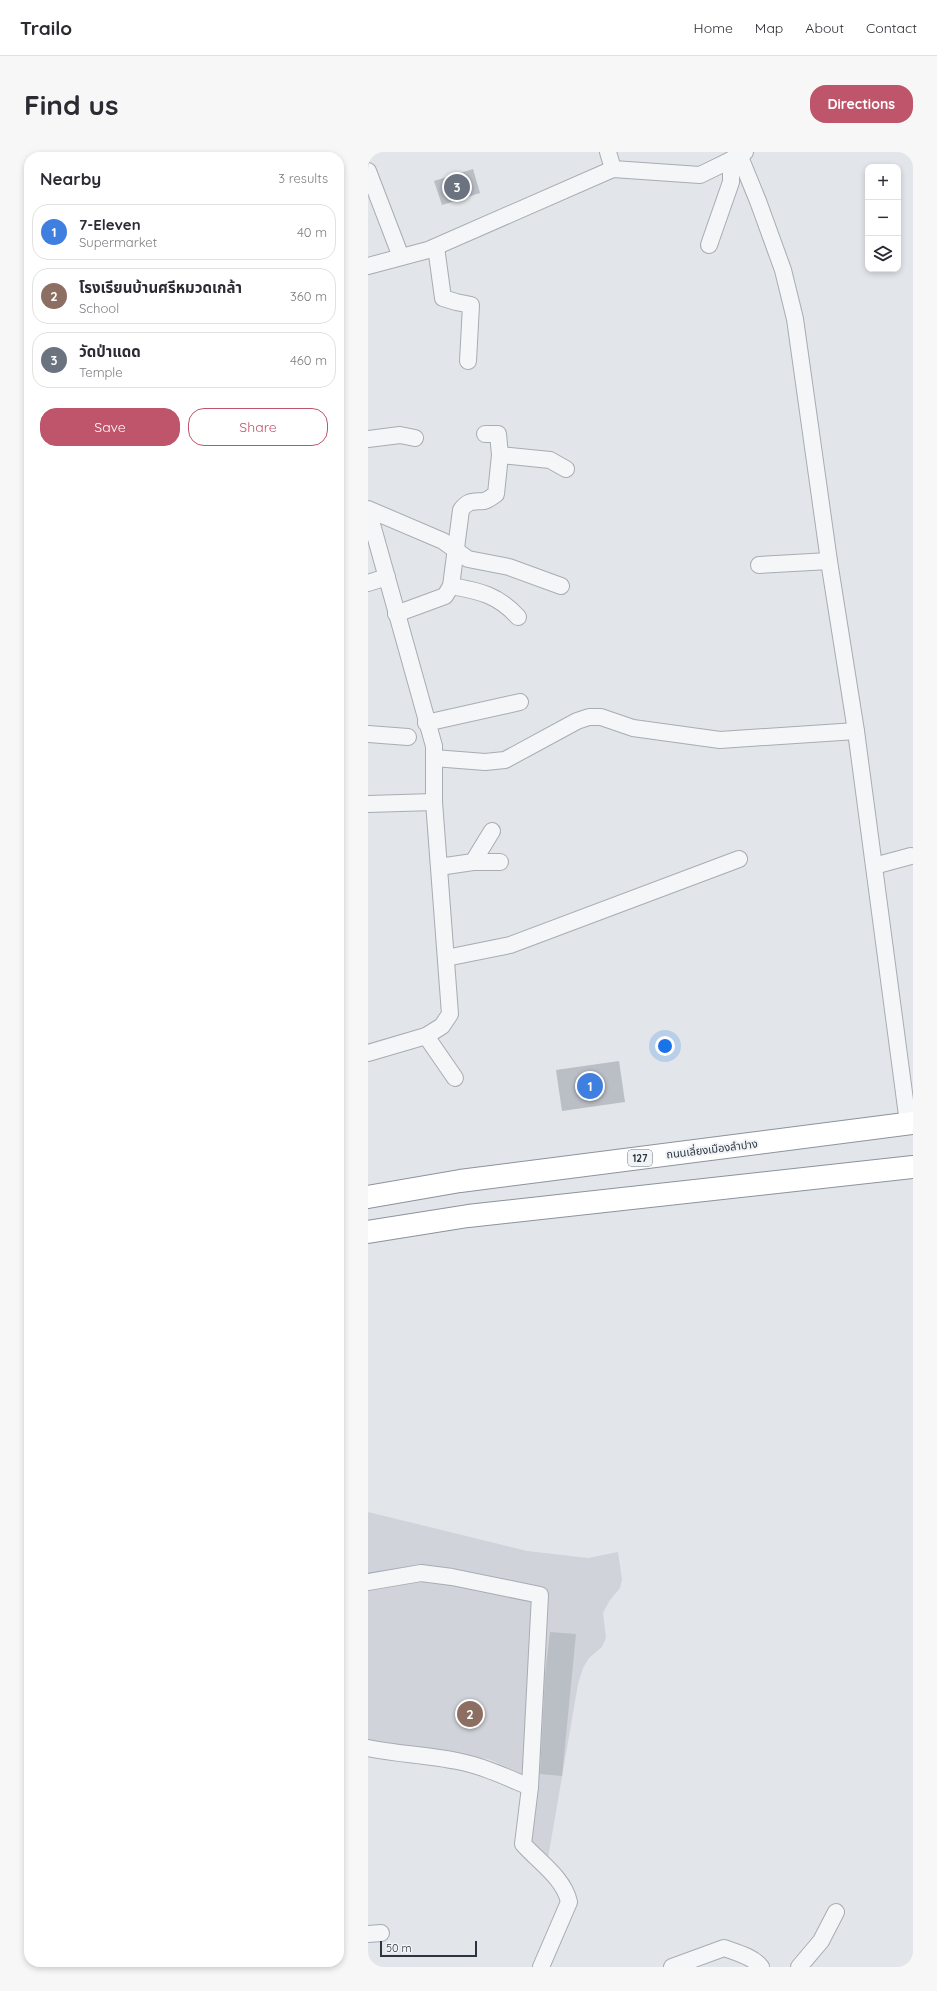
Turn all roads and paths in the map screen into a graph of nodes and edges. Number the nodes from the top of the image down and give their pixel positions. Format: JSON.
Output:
{"nodes":[{"id":1,"x":608,"y":152,"type":"edge"},
{"id":2,"x":738,"y":155,"type":"edge"},
{"id":3,"x":612,"y":169,"type":"junction"},
{"id":4,"x":368,"y":171,"type":"edge"},
{"id":5,"x":709,"y":245,"type":"dead end"},
{"id":6,"x":436,"y":247,"type":"junction"},
{"id":7,"x":401,"y":257,"type":"junction"},
{"id":8,"x":368,"y":266,"type":"edge"},
{"id":9,"x":468,"y":361,"type":"dead end"},
{"id":10,"x":485,"y":434,"type":"dead end"},
{"id":11,"x":415,"y":438,"type":"dead end"},
{"id":12,"x":368,"y":439,"type":"edge"},
{"id":13,"x":500,"y":455,"type":"junction"},
{"id":14,"x":566,"y":469,"type":"dead end"},
{"id":15,"x":368,"y":510,"type":"edge"},
{"id":16,"x":456,"y":550,"type":"junction"},
{"id":17,"x":829,"y":561,"type":"junction"},
{"id":18,"x":758,"y":565,"type":"dead end"},
{"id":19,"x":387,"y":577,"type":"junction"},
{"id":20,"x":368,"y":582,"type":"edge"},
{"id":21,"x":451,"y":586,"type":"junction"},
{"id":22,"x":561,"y":586,"type":"dead end"},
{"id":23,"x":396,"y":614,"type":"junction"},
{"id":24,"x":518,"y":617,"type":"dead end"},
{"id":25,"x":520,"y":702,"type":"dead end"},
{"id":26,"x":426,"y":723,"type":"junction"},
{"id":27,"x":856,"y":731,"type":"junction"},
{"id":28,"x":368,"y":734,"type":"edge"},
{"id":29,"x":408,"y":737,"type":"dead end"},
{"id":30,"x":434,"y":758,"type":"junction"},
{"id":31,"x":434,"y":802,"type":"junction"},
{"id":32,"x":368,"y":804,"type":"edge"},
{"id":33,"x":492,"y":831,"type":"dead end"},
{"id":34,"x":911,"y":856,"type":"dead end"},
{"id":35,"x":739,"y":859,"type":"dead end"},
{"id":36,"x":473,"y":862,"type":"junction"},
{"id":37,"x":500,"y":862,"type":"dead end"},
{"id":38,"x":880,"y":865,"type":"junction"},
{"id":39,"x":439,"y":867,"type":"junction"},
{"id":40,"x":446,"y":958,"type":"junction"},
{"id":41,"x":426,"y":1036,"type":"junction"},
{"id":42,"x":368,"y":1053,"type":"edge"},
{"id":43,"x":455,"y":1078,"type":"dead end"},
{"id":44,"x":910,"y":1123,"type":"edge"},
{"id":45,"x":913,"y":1167,"type":"edge"},
{"id":46,"x":368,"y":1197,"type":"edge"},
{"id":47,"x":368,"y":1232,"type":"edge"},
{"id":48,"x":368,"y":1582,"type":"edge"},
{"id":49,"x":368,"y":1748,"type":"edge"},
{"id":50,"x":530,"y":1787,"type":"junction"},
{"id":51,"x":836,"y":1912,"type":"dead end"},
{"id":52,"x":545,"y":1966,"type":"edge"},
{"id":53,"x":672,"y":1967,"type":"edge"},
{"id":54,"x":761,"y":1967,"type":"edge"},
{"id":55,"x":799,"y":1967,"type":"edge"}],
"edges":[{"from":1,"to":3,"type":"street"},
{"from":2,"to":3,"type":"street"},
{"from":2,"to":5,"type":"street"},
{"from":2,"to":17,"type":"street"},
{"from":3,"to":6,"type":"street"},
{"from":4,"to":7,"type":"street"},
{"from":6,"to":7,"type":"street"},
{"from":6,"to":9,"type":"street"},
{"from":7,"to":8,"type":"street"},
{"from":10,"to":13,"type":"street"},
{"from":11,"to":12,"type":"street"},
{"from":13,"to":14,"type":"street"},
{"from":13,"to":16,"type":"street"},
{"from":15,"to":16,"type":"street"},
{"from":15,"to":19,"type":"street"},
{"from":16,"to":21,"type":"street"},
{"from":16,"to":22,"type":"street"},
{"from":17,"to":18,"type":"street"},
{"from":17,"to":27,"type":"street"},
{"from":19,"to":20,"type":"street"},
{"from":19,"to":23,"type":"street"},
{"from":21,"to":23,"type":"street"},
{"from":21,"to":24,"type":"street"},
{"from":23,"to":26,"type":"street"},
{"from":25,"to":26,"type":"street"},
{"from":26,"to":30,"type":"street"},
{"from":27,"to":30,"type":"street"},
{"from":27,"to":38,"type":"street"},
{"from":28,"to":29,"type":"street"},
{"from":30,"to":31,"type":"street"},
{"from":31,"to":32,"type":"street"},
{"from":31,"to":39,"type":"street"},
{"from":33,"to":36,"type":"street"},
{"from":34,"to":38,"type":"street"},
{"from":35,"to":40,"type":"street"},
{"from":36,"to":37,"type":"street"},
{"from":36,"to":39,"type":"street"},
{"from":38,"to":44,"type":"street"},
{"from":39,"to":40,"type":"street"},
{"from":40,"to":41,"type":"street"},
{"from":41,"to":42,"type":"street"},
{"from":41,"to":43,"type":"street"},
{"from":44,"to":46,"type":"highway","name":"ถนนเลี่ยงเมืองลำปาง","number":"127"},
{"from":45,"to":47,"type":"highway"},
{"from":48,"to":50,"type":"street"},
{"from":49,"to":50,"type":"street"},
{"from":50,"to":52,"type":"street"},
{"from":51,"to":55,"type":"street"},
{"from":53,"to":54,"type":"street"}]}
